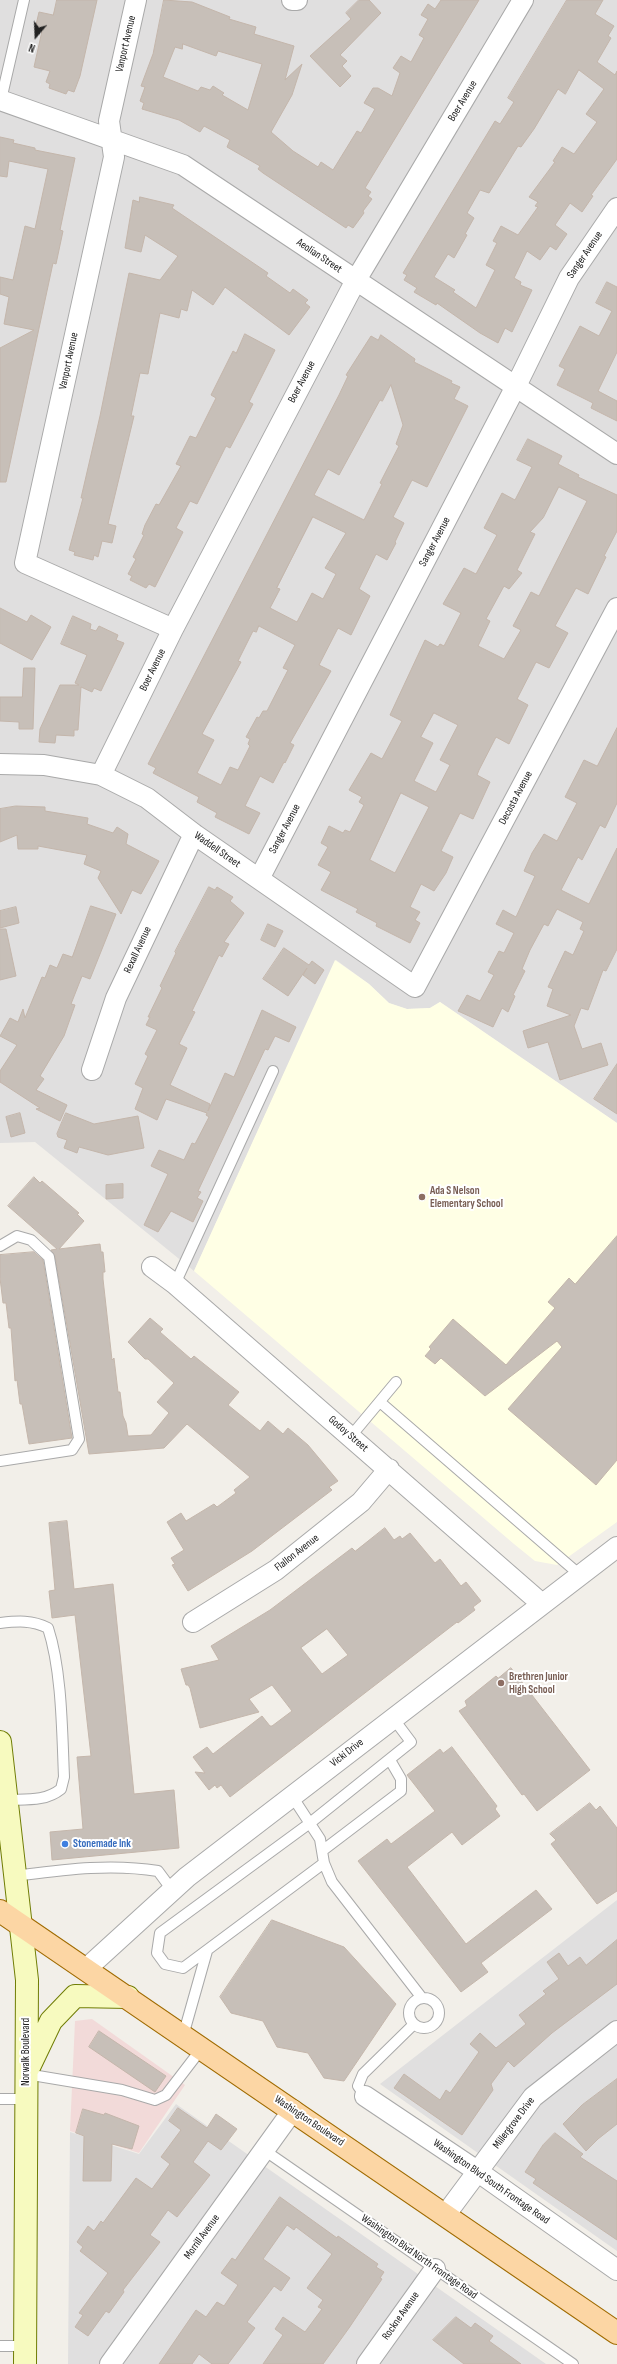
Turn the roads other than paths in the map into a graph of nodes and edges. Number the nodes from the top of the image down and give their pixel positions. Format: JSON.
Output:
{"nodes":[{"id":1,"x":24,"y":0,"type":"edge"},
{"id":2,"x":136,"y":0,"type":"edge"},
{"id":3,"x":292,"y":0,"type":"edge"},
{"id":4,"x":297,"y":0,"type":"edge"},
{"id":5,"x":523,"y":0,"type":"edge"},
{"id":6,"x":1,"y":100,"type":"edge"},
{"id":7,"x":111,"y":139,"type":"junction"},
{"id":8,"x":617,"y":208,"type":"edge"},
{"id":9,"x":356,"y":280,"type":"junction"},
{"id":10,"x":516,"y":386,"type":"junction"},
{"id":11,"x":617,"y":454,"type":"edge"},
{"id":12,"x":617,"y":608,"type":"edge"},
{"id":13,"x":173,"y":629,"type":"junction"},
{"id":14,"x":0,"y":764,"type":"edge"},
{"id":15,"x":101,"y":775,"type":"junction"},
{"id":16,"x":194,"y":834,"type":"junction"},
{"id":17,"x":259,"y":880,"type":"junction"},
{"id":18,"x":415,"y":987,"type":"joint"},
{"id":19,"x":92,"y":1070,"type":"dead end"},
{"id":20,"x":274,"y":1071,"type":"dead end"},
{"id":21,"x":0,"y":1246,"type":"edge"},
{"id":22,"x":152,"y":1267,"type":"dead end"},
{"id":23,"x":175,"y":1284,"type":"junction"},
{"id":24,"x":396,"y":1382,"type":"dead end"},
{"id":25,"x":380,"y":1402,"type":"junction"},
{"id":26,"x":351,"y":1436,"type":"junction"},
{"id":27,"x":0,"y":1462,"type":"edge"},
{"id":28,"x":389,"y":1469,"type":"junction"},
{"id":29,"x":617,"y":1547,"type":"edge"},
{"id":30,"x":580,"y":1575,"type":"junction"},
{"id":31,"x":542,"y":1604,"type":"junction"},
{"id":32,"x":193,"y":1622,"type":"dead end"},
{"id":33,"x":0,"y":1623,"type":"edge"},
{"id":34,"x":393,"y":1718,"type":"junction"},
{"id":35,"x":0,"y":1742,"type":"edge"},
{"id":36,"x":390,"y":1760,"type":"junction"},
{"id":37,"x":292,"y":1796,"type":"junction"},
{"id":38,"x":3,"y":1805,"type":"edge"},
{"id":39,"x":310,"y":1823,"type":"junction"},
{"id":40,"x":322,"y":1851,"type":"junction"},
{"id":41,"x":324,"y":1863,"type":"junction"},
{"id":42,"x":14,"y":1876,"type":"junction"},
{"id":43,"x":172,"y":1890,"type":"junction"},
{"id":44,"x":0,"y":1911,"type":"edge"},
{"id":45,"x":19,"y":1923,"type":"junction"},
{"id":46,"x":207,"y":1950,"type":"junction"},
{"id":47,"x":86,"y":1969,"type":"junction"},
{"id":48,"x":128,"y":1997,"type":"junction"},
{"id":49,"x":422,"y":1998,"type":"junction"},
{"id":50,"x":414,"y":2024,"type":"junction"},
{"id":51,"x":617,"y":2031,"type":"edge"},
{"id":52,"x":183,"y":2036,"type":"junction"},
{"id":53,"x":202,"y":2048,"type":"junction"},
{"id":54,"x":26,"y":2074,"type":"junction"},
{"id":55,"x":365,"y":2096,"type":"joint"},
{"id":56,"x":0,"y":2099,"type":"edge"},
{"id":57,"x":26,"y":2099,"type":"junction"},
{"id":58,"x":293,"y":2110,"type":"junction"},
{"id":59,"x":264,"y":2150,"type":"junction"},
{"id":60,"x":478,"y":2171,"type":"junction"},
{"id":61,"x":446,"y":2214,"type":"junction"},
{"id":62,"x":435,"y":2269,"type":"junction"},
{"id":63,"x":617,"y":2270,"type":"edge"},
{"id":64,"x":617,"y":2333,"type":"edge"},
{"id":65,"x":0,"y":2346,"type":"edge"},
{"id":66,"x":25,"y":2355,"type":"edge"},
{"id":67,"x":110,"y":2364,"type":"edge"},
{"id":68,"x":367,"y":2364,"type":"edge"},
{"id":69,"x":573,"y":2364,"type":"edge"}],
"edges":[{"from":1,"to":6,"type":"lane"},
{"from":2,"to":7,"type":"street","name":"Vanport Avenue"},
{"from":3,"to":4,"type":"street"},
{"from":5,"to":9,"type":"street","name":"Boer Avenue"},
{"from":6,"to":7,"type":"street","name":"Aeolian Street"},
{"from":7,"to":9,"type":"street","name":"Aeolian Street"},
{"from":7,"to":13,"type":"street","name":"Vanport Avenue"},
{"from":8,"to":10,"type":"street","name":"Sanger Avenue"},
{"from":9,"to":10,"type":"street","name":"Aeolian Street"},
{"from":9,"to":13,"type":"street","name":"Boer Avenue"},
{"from":10,"to":11,"type":"street","name":"Aeolian Street"},
{"from":10,"to":17,"type":"street","name":"Sanger Avenue"},
{"from":12,"to":18,"type":"street","name":"Decosta Avenue"},
{"from":13,"to":15,"type":"street","name":"Boer Avenue"},
{"from":14,"to":15,"type":"street","name":"Waddell Street"},
{"from":15,"to":16,"type":"street","name":"Waddell Street"},
{"from":16,"to":17,"type":"street","name":"Waddell Street"},
{"from":16,"to":19,"type":"street","name":"Rexall Avenue"},
{"from":17,"to":18,"type":"street","name":"Waddell Street"},
{"from":20,"to":23,"type":"lane"},
{"from":21,"to":27,"type":"lane"},
{"from":22,"to":23,"type":"street","name":"Godoy Street"},
{"from":23,"to":26,"type":"street","name":"Godoy Street"},
{"from":24,"to":25,"type":"lane"},
{"from":25,"to":26,"type":"lane"},
{"from":25,"to":30,"type":"lane"},
{"from":26,"to":28,"type":"street","name":"Godoy Street"},
{"from":28,"to":31,"type":"street","name":"Godoy Street"},
{"from":28,"to":32,"type":"street","name":"Flallon Avenue"},
{"from":29,"to":30,"type":"street","name":"Vicki Drive"},
{"from":30,"to":31,"type":"street","name":"Vicki Drive"},
{"from":31,"to":34,"type":"street","name":"Vicki Drive"},
{"from":33,"to":38,"type":"lane"},
{"from":34,"to":36,"type":"lane"},
{"from":34,"to":37,"type":"street","name":"Vicki Drive"},
{"from":35,"to":38,"type":"main road","name":"Norwalk Boulevard"},
{"from":36,"to":39,"type":"lane"},
{"from":36,"to":40,"type":"lane"},
{"from":37,"to":39,"type":"lane"},
{"from":37,"to":43,"type":"street","name":"Vicki Drive"},
{"from":38,"to":42,"type":"main road","name":"Norwalk Boulevard"},
{"from":39,"to":40,"type":"lane"},
{"from":39,"to":46,"type":"lane"},
{"from":40,"to":41,"type":"lane"},
{"from":41,"to":46,"type":"lane"},
{"from":41,"to":49,"type":"lane"},
{"from":42,"to":43,"type":"lane"},
{"from":42,"to":45,"type":"main road","name":"Norwalk Boulevard"},
{"from":43,"to":47,"type":"street","name":"Vicki Drive"},
{"from":44,"to":45,"type":"main road","name":"Washington Boulevard"},
{"from":45,"to":47,"type":"main road","name":"Washington Boulevard"},
{"from":45,"to":54,"type":"main road","name":"Norwalk Boulevard"},
{"from":46,"to":52,"type":"lane"},
{"from":47,"to":48,"type":"main road","name":"Washington Boulevard"},
{"from":48,"to":52,"type":"main road","name":"Washington Boulevard"},
{"from":48,"to":54,"type":"main road"},
{"from":49,"to":50,"type":"lane"},
{"from":49,"to":50,"type":"lane"},
{"from":50,"to":55,"type":"lane"},
{"from":51,"to":60,"type":"street","name":"Millergrove Drive"},
{"from":52,"to":53,"type":"main road","name":"Washington Boulevard"},
{"from":53,"to":54,"type":"lane"},
{"from":53,"to":58,"type":"main road","name":"Washington Boulevard"},
{"from":54,"to":57,"type":"main road","name":"Norwalk Boulevard"},
{"from":55,"to":60,"type":"street","name":"Washington Blvd South Frontage Road"},
{"from":56,"to":57,"type":"lane"},
{"from":57,"to":66,"type":"main road","name":"Norwalk Boulevard"},
{"from":58,"to":59,"type":"street","name":"Morrill Avenue"},
{"from":58,"to":61,"type":"main road","name":"Washington Boulevard"},
{"from":59,"to":62,"type":"lane","name":"Washington Blvd North Frontage Road"},
{"from":59,"to":67,"type":"street","name":"Morrill Avenue"},
{"from":60,"to":61,"type":"street","name":"Millergrove Drive"},
{"from":60,"to":63,"type":"street","name":"Washington Blvd South Frontage Road"},
{"from":61,"to":64,"type":"main road","name":"Washington Boulevard"},
{"from":62,"to":68,"type":"street","name":"Rockne Avenue"},
{"from":62,"to":69,"type":"lane","name":"Washington Blvd North Frontage Road"},
{"from":65,"to":66,"type":"lane"}]}
